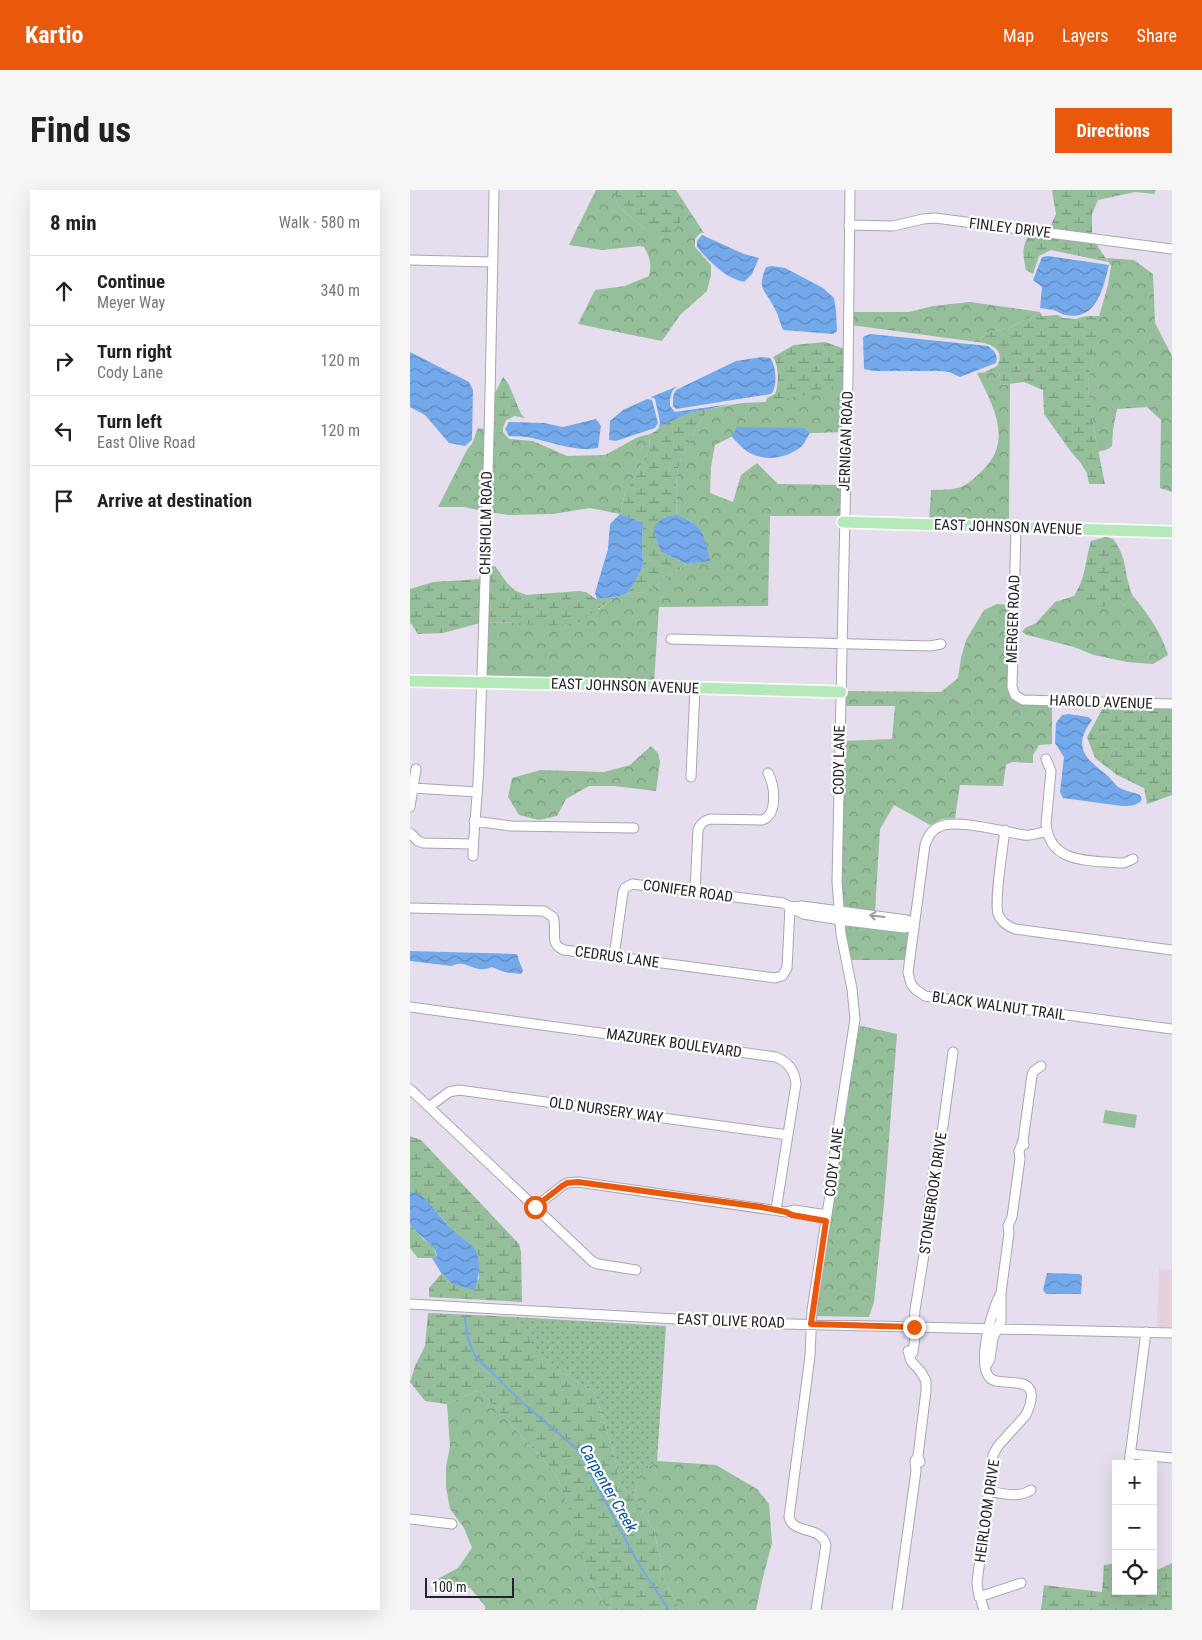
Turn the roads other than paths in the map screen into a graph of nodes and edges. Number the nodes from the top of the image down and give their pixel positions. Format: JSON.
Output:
{"nodes":[{"id":1,"x":494,"y":190,"type":"edge"},
{"id":2,"x":850,"y":190,"type":"edge"},
{"id":3,"x":849,"y":225,"type":"junction"},
{"id":4,"x":1172,"y":249,"type":"edge"},
{"id":5,"x":410,"y":260,"type":"edge"},
{"id":6,"x":493,"y":262,"type":"junction"},
{"id":7,"x":843,"y":522,"type":"junction"},
{"id":8,"x":1016,"y":527,"type":"junction"},
{"id":9,"x":1172,"y":532,"type":"edge"},
{"id":10,"x":672,"y":639,"type":"dead end"},
{"id":11,"x":842,"y":643,"type":"junction"},
{"id":12,"x":941,"y":644,"type":"dead end"},
{"id":13,"x":410,"y":681,"type":"edge"},
{"id":14,"x":482,"y":682,"type":"junction"},
{"id":15,"x":694,"y":688,"type":"junction"},
{"id":16,"x":841,"y":692,"type":"junction"},
{"id":17,"x":1030,"y":700,"type":"joint"},
{"id":18,"x":1172,"y":704,"type":"edge"},
{"id":19,"x":1046,"y":759,"type":"dead end"},
{"id":20,"x":416,"y":769,"type":"dead end"},
{"id":21,"x":768,"y":773,"type":"dead end"},
{"id":22,"x":691,"y":777,"type":"dead end"},
{"id":23,"x":413,"y":788,"type":"junction"},
{"id":24,"x":477,"y":792,"type":"junction"},
{"id":25,"x":410,"y":807,"type":"edge"},
{"id":26,"x":474,"y":821,"type":"junction"},
{"id":27,"x":634,"y":828,"type":"dead end"},
{"id":28,"x":1005,"y":830,"type":"junction"},
{"id":29,"x":1046,"y":831,"type":"junction"},
{"id":30,"x":410,"y":833,"type":"edge"},
{"id":31,"x":473,"y":844,"type":"junction"},
{"id":32,"x":472,"y":856,"type":"dead end"},
{"id":33,"x":1133,"y":859,"type":"dead end"},
{"id":34,"x":695,"y":891,"type":"junction"},
{"id":35,"x":790,"y":907,"type":"junction"},
{"id":36,"x":410,"y":908,"type":"edge"},
{"id":37,"x":838,"y":915,"type":"junction"},
{"id":38,"x":914,"y":925,"type":"junction"},
{"id":39,"x":1172,"y":950,"type":"edge"},
{"id":40,"x":614,"y":957,"type":"junction"},
{"id":41,"x":410,"y":1007,"type":"edge"},
{"id":42,"x":1172,"y":1029,"type":"edge"},
{"id":43,"x":953,"y":1052,"type":"dead end"},
{"id":44,"x":1041,"y":1066,"type":"dead end"},
{"id":45,"x":410,"y":1089,"type":"edge"},
{"id":46,"x":430,"y":1107,"type":"junction"},
{"id":47,"x":788,"y":1135,"type":"junction"},
{"id":48,"x":535,"y":1207,"type":"junction"},
{"id":49,"x":776,"y":1210,"type":"junction"},
{"id":50,"x":827,"y":1218,"type":"junction"},
{"id":51,"x":636,"y":1270,"type":"dead end"},
{"id":52,"x":410,"y":1304,"type":"edge"},
{"id":53,"x":811,"y":1324,"type":"junction"},
{"id":54,"x":993,"y":1328,"type":"junction"},
{"id":55,"x":913,"y":1330,"type":"junction"},
{"id":56,"x":1146,"y":1332,"type":"junction"},
{"id":57,"x":1172,"y":1333,"type":"edge"},
{"id":58,"x":1172,"y":1458,"type":"edge"},
{"id":59,"x":1129,"y":1459,"type":"edge"},
{"id":60,"x":1031,"y":1490,"type":"dead end"},
{"id":61,"x":988,"y":1491,"type":"junction"},
{"id":62,"x":410,"y":1518,"type":"edge"},
{"id":63,"x":452,"y":1524,"type":"dead end"},
{"id":64,"x":1021,"y":1583,"type":"dead end"},
{"id":65,"x":979,"y":1597,"type":"junction"},
{"id":66,"x":816,"y":1610,"type":"edge"},
{"id":67,"x":898,"y":1610,"type":"edge"},
{"id":68,"x":984,"y":1610,"type":"edge"}],
"edges":[{"from":1,"to":6,"type":"street","name":"CHISHOLM ROAD"},
{"from":2,"to":3,"type":"street","name":"JERNIGAN ROAD"},
{"from":3,"to":4,"type":"street","name":"FINLEY DRIVE"},
{"from":3,"to":7,"type":"street","name":"JERNIGAN ROAD"},
{"from":5,"to":6,"type":"street"},
{"from":6,"to":14,"type":"street","name":"CHISHOLM ROAD"},
{"from":7,"to":8,"type":"main road","name":"EAST JOHNSON AVENUE"},
{"from":7,"to":11,"type":"street","name":"JERNIGAN ROAD"},
{"from":8,"to":9,"type":"main road","name":"EAST JOHNSON AVENUE"},
{"from":8,"to":17,"type":"street","name":"MERGER ROAD"},
{"from":10,"to":11,"type":"street"},
{"from":11,"to":12,"type":"street"},
{"from":11,"to":16,"type":"street","name":"JERNIGAN ROAD"},
{"from":13,"to":14,"type":"main road","name":"EAST JOHNSON AVENUE"},
{"from":14,"to":15,"type":"main road","name":"EAST JOHNSON AVENUE"},
{"from":14,"to":24,"type":"street","name":"CHISHOLM ROAD"},
{"from":15,"to":16,"type":"main road","name":"EAST JOHNSON AVENUE"},
{"from":15,"to":22,"type":"street"},
{"from":16,"to":37,"type":"street","name":"CODY LANE"},
{"from":17,"to":18,"type":"street","name":"HAROLD AVENUE"},
{"from":19,"to":29,"type":"street"},
{"from":20,"to":23,"type":"street"},
{"from":21,"to":34,"type":"street"},
{"from":23,"to":24,"type":"street"},
{"from":23,"to":25,"type":"street"},
{"from":24,"to":26,"type":"street","name":"CHISHOLM ROAD"},
{"from":26,"to":27,"type":"street"},
{"from":26,"to":31,"type":"street","name":"CHISHOLM ROAD"},
{"from":28,"to":29,"type":"street","name":"BLACK WALNUT TRAIL"},
{"from":28,"to":38,"type":"street","name":"BLACK WALNUT TRAIL"},
{"from":28,"to":39,"type":"street"},
{"from":29,"to":33,"type":"street"},
{"from":30,"to":31,"type":"street"},
{"from":31,"to":32,"type":"street","name":"CHISHOLM ROAD"},
{"from":34,"to":35,"type":"street","name":"CONIFER ROAD"},
{"from":34,"to":40,"type":"street","name":"CONIFER ROAD"},
{"from":35,"to":37,"type":"street","name":"CONIFER ROAD"},
{"from":35,"to":40,"type":"street","name":"CEDRUS LANE"},
{"from":36,"to":40,"type":"street","name":"CEDRUS LANE"},
{"from":37,"to":38,"type":"street","name":"CONIFER ROAD"},
{"from":37,"to":50,"type":"street","name":"CODY LANE"},
{"from":38,"to":42,"type":"street","name":"BLACK WALNUT TRAIL"},
{"from":41,"to":47,"type":"street","name":"MAZUREK BOULEVARD"},
{"from":43,"to":55,"type":"street","name":"STONEBROOK DRIVE"},
{"from":44,"to":54,"type":"street","name":"HEIRLOOM DRIVE"},
{"from":45,"to":46,"type":"street"},
{"from":46,"to":47,"type":"street","name":"OLD NURSERY WAY"},
{"from":46,"to":48,"type":"street"},
{"from":47,"to":49,"type":"street","name":"MAZUREK BOULEVARD"},
{"from":48,"to":49,"type":"street"},
{"from":48,"to":51,"type":"street"},
{"from":49,"to":50,"type":"street"},
{"from":50,"to":53,"type":"street","name":"CODY LANE"},
{"from":52,"to":53,"type":"street","name":"EAST OLIVE ROAD"},
{"from":53,"to":55,"type":"street","name":"EAST OLIVE ROAD"},
{"from":53,"to":66,"type":"street","name":"CODY LANE"},
{"from":54,"to":55,"type":"street","name":"EAST OLIVE ROAD"},
{"from":54,"to":56,"type":"street","name":"EAST OLIVE ROAD"},
{"from":54,"to":61,"type":"street","name":"HEIRLOOM DRIVE"},
{"from":55,"to":67,"type":"street","name":"STONEBROOK DRIVE"},
{"from":56,"to":57,"type":"street","name":"EAST OLIVE ROAD"},
{"from":56,"to":59,"type":"street"},
{"from":58,"to":59,"type":"street"},
{"from":60,"to":61,"type":"street"},
{"from":61,"to":65,"type":"street","name":"HEIRLOOM DRIVE"},
{"from":62,"to":63,"type":"street"},
{"from":64,"to":65,"type":"street"},
{"from":65,"to":68,"type":"street","name":"HEIRLOOM DRIVE"}]}
